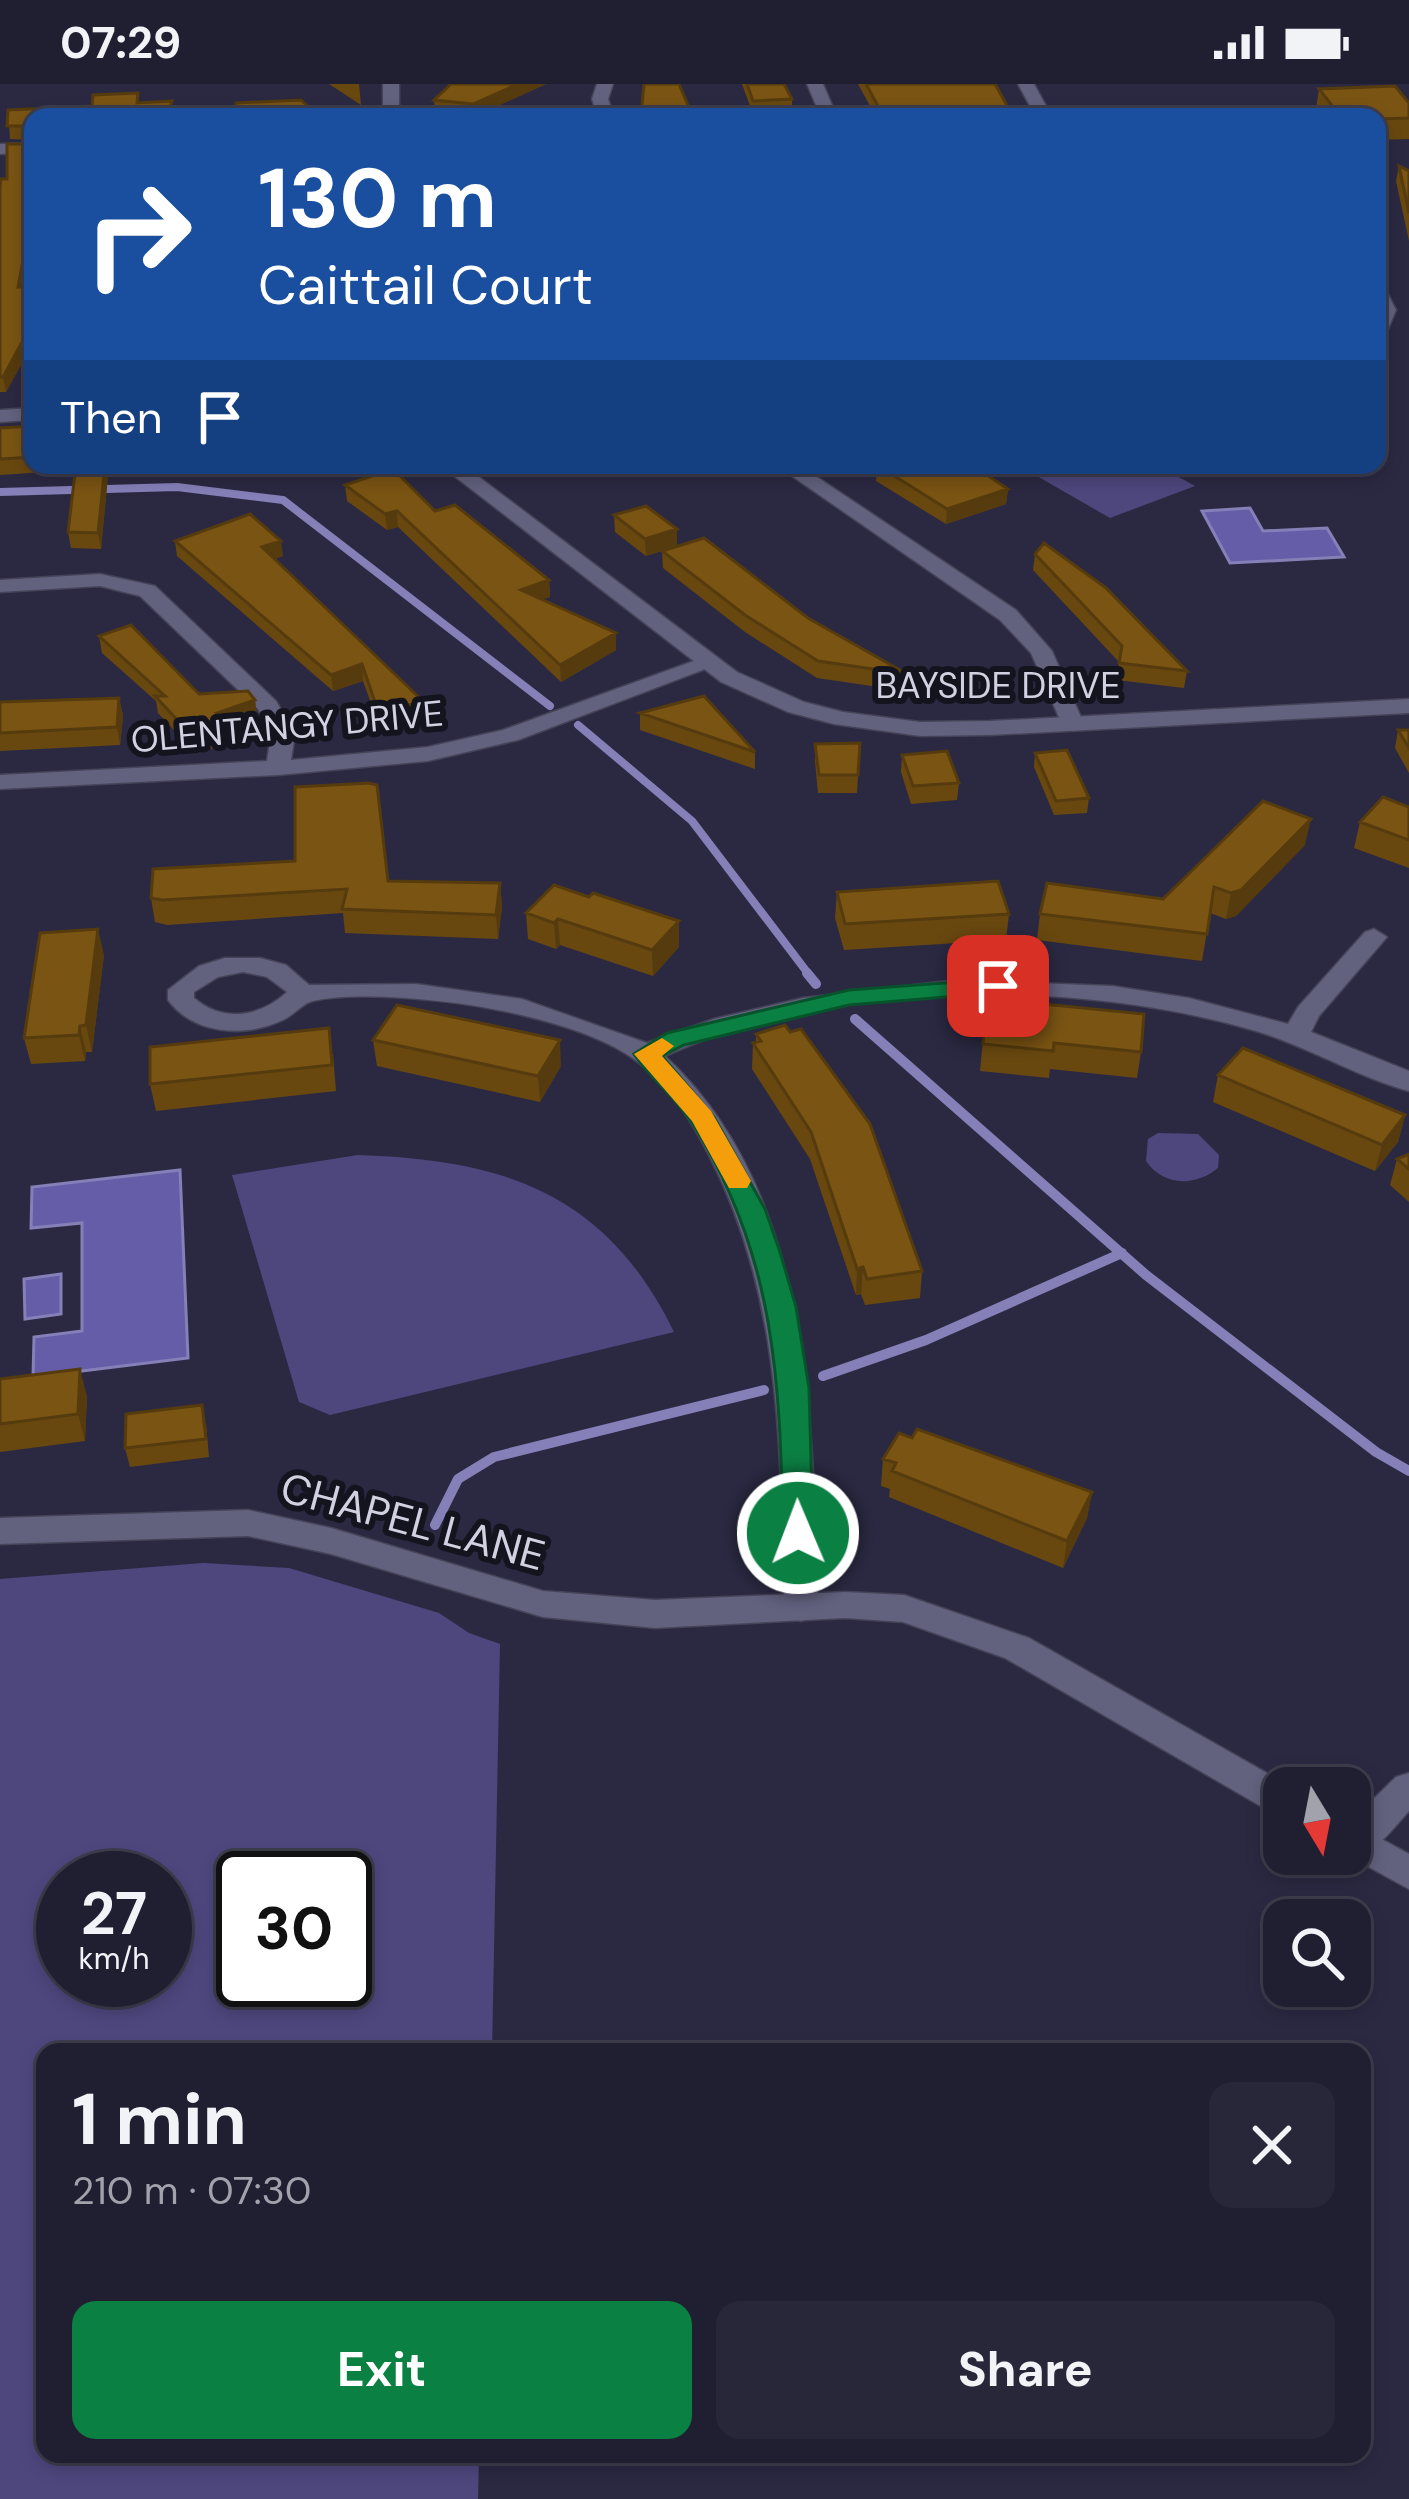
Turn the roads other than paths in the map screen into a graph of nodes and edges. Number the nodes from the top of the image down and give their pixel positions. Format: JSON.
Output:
{"nodes":[{"id":1,"x":462,"y":474,"type":"edge"},
{"id":2,"x":799,"y":474,"type":"edge"},
{"id":3,"x":0,"y":586,"type":"edge"},
{"id":4,"x":710,"y":663,"type":"junction"},
{"id":5,"x":1409,"y":706,"type":"edge"},
{"id":6,"x":1072,"y":724,"type":"junction"},
{"id":7,"x":278,"y":767,"type":"junction"},
{"id":8,"x":0,"y":782,"type":"edge"},
{"id":9,"x":1374,"y":937,"type":"dead end"},
{"id":10,"x":302,"y":993,"type":"dead end"},
{"id":11,"x":1297,"y":1034,"type":"junction"},
{"id":12,"x":646,"y":1054,"type":"junction"},
{"id":13,"x":1409,"y":1082,"type":"edge"},
{"id":14,"x":0,"y":1531,"type":"edge"},
{"id":15,"x":801,"y":1607,"type":"junction"},
{"id":16,"x":1409,"y":1788,"type":"edge"},
{"id":17,"x":1263,"y":1789,"type":"edge"},
{"id":18,"x":1371,"y":1823,"type":"edge"},
{"id":19,"x":1371,"y":1851,"type":"edge"},
{"id":20,"x":1409,"y":1873,"type":"edge"}],
"edges":[{"from":1,"to":4,"type":"street","name":"BAYSIDE DRIVE"},
{"from":2,"to":6,"type":"street"},
{"from":3,"to":7,"type":"street"},
{"from":4,"to":6,"type":"street","name":"BAYSIDE DRIVE"},
{"from":4,"to":7,"type":"street","name":"OLENTANGY DRIVE"},
{"from":5,"to":6,"type":"street","name":"BAYSIDE DRIVE"},
{"from":7,"to":8,"type":"street","name":"OLENTANGY DRIVE"},
{"from":9,"to":11,"type":"street"},
{"from":10,"to":12,"type":"street"},
{"from":11,"to":12,"type":"street"},
{"from":11,"to":13,"type":"street"},
{"from":12,"to":15,"type":"street"},
{"from":14,"to":15,"type":"street","name":"CHAPEL LANE"},
{"from":15,"to":17,"type":"street","name":"CHAPEL LANE"},
{"from":16,"to":18,"type":"street"},
{"from":19,"to":20,"type":"street"}]}
